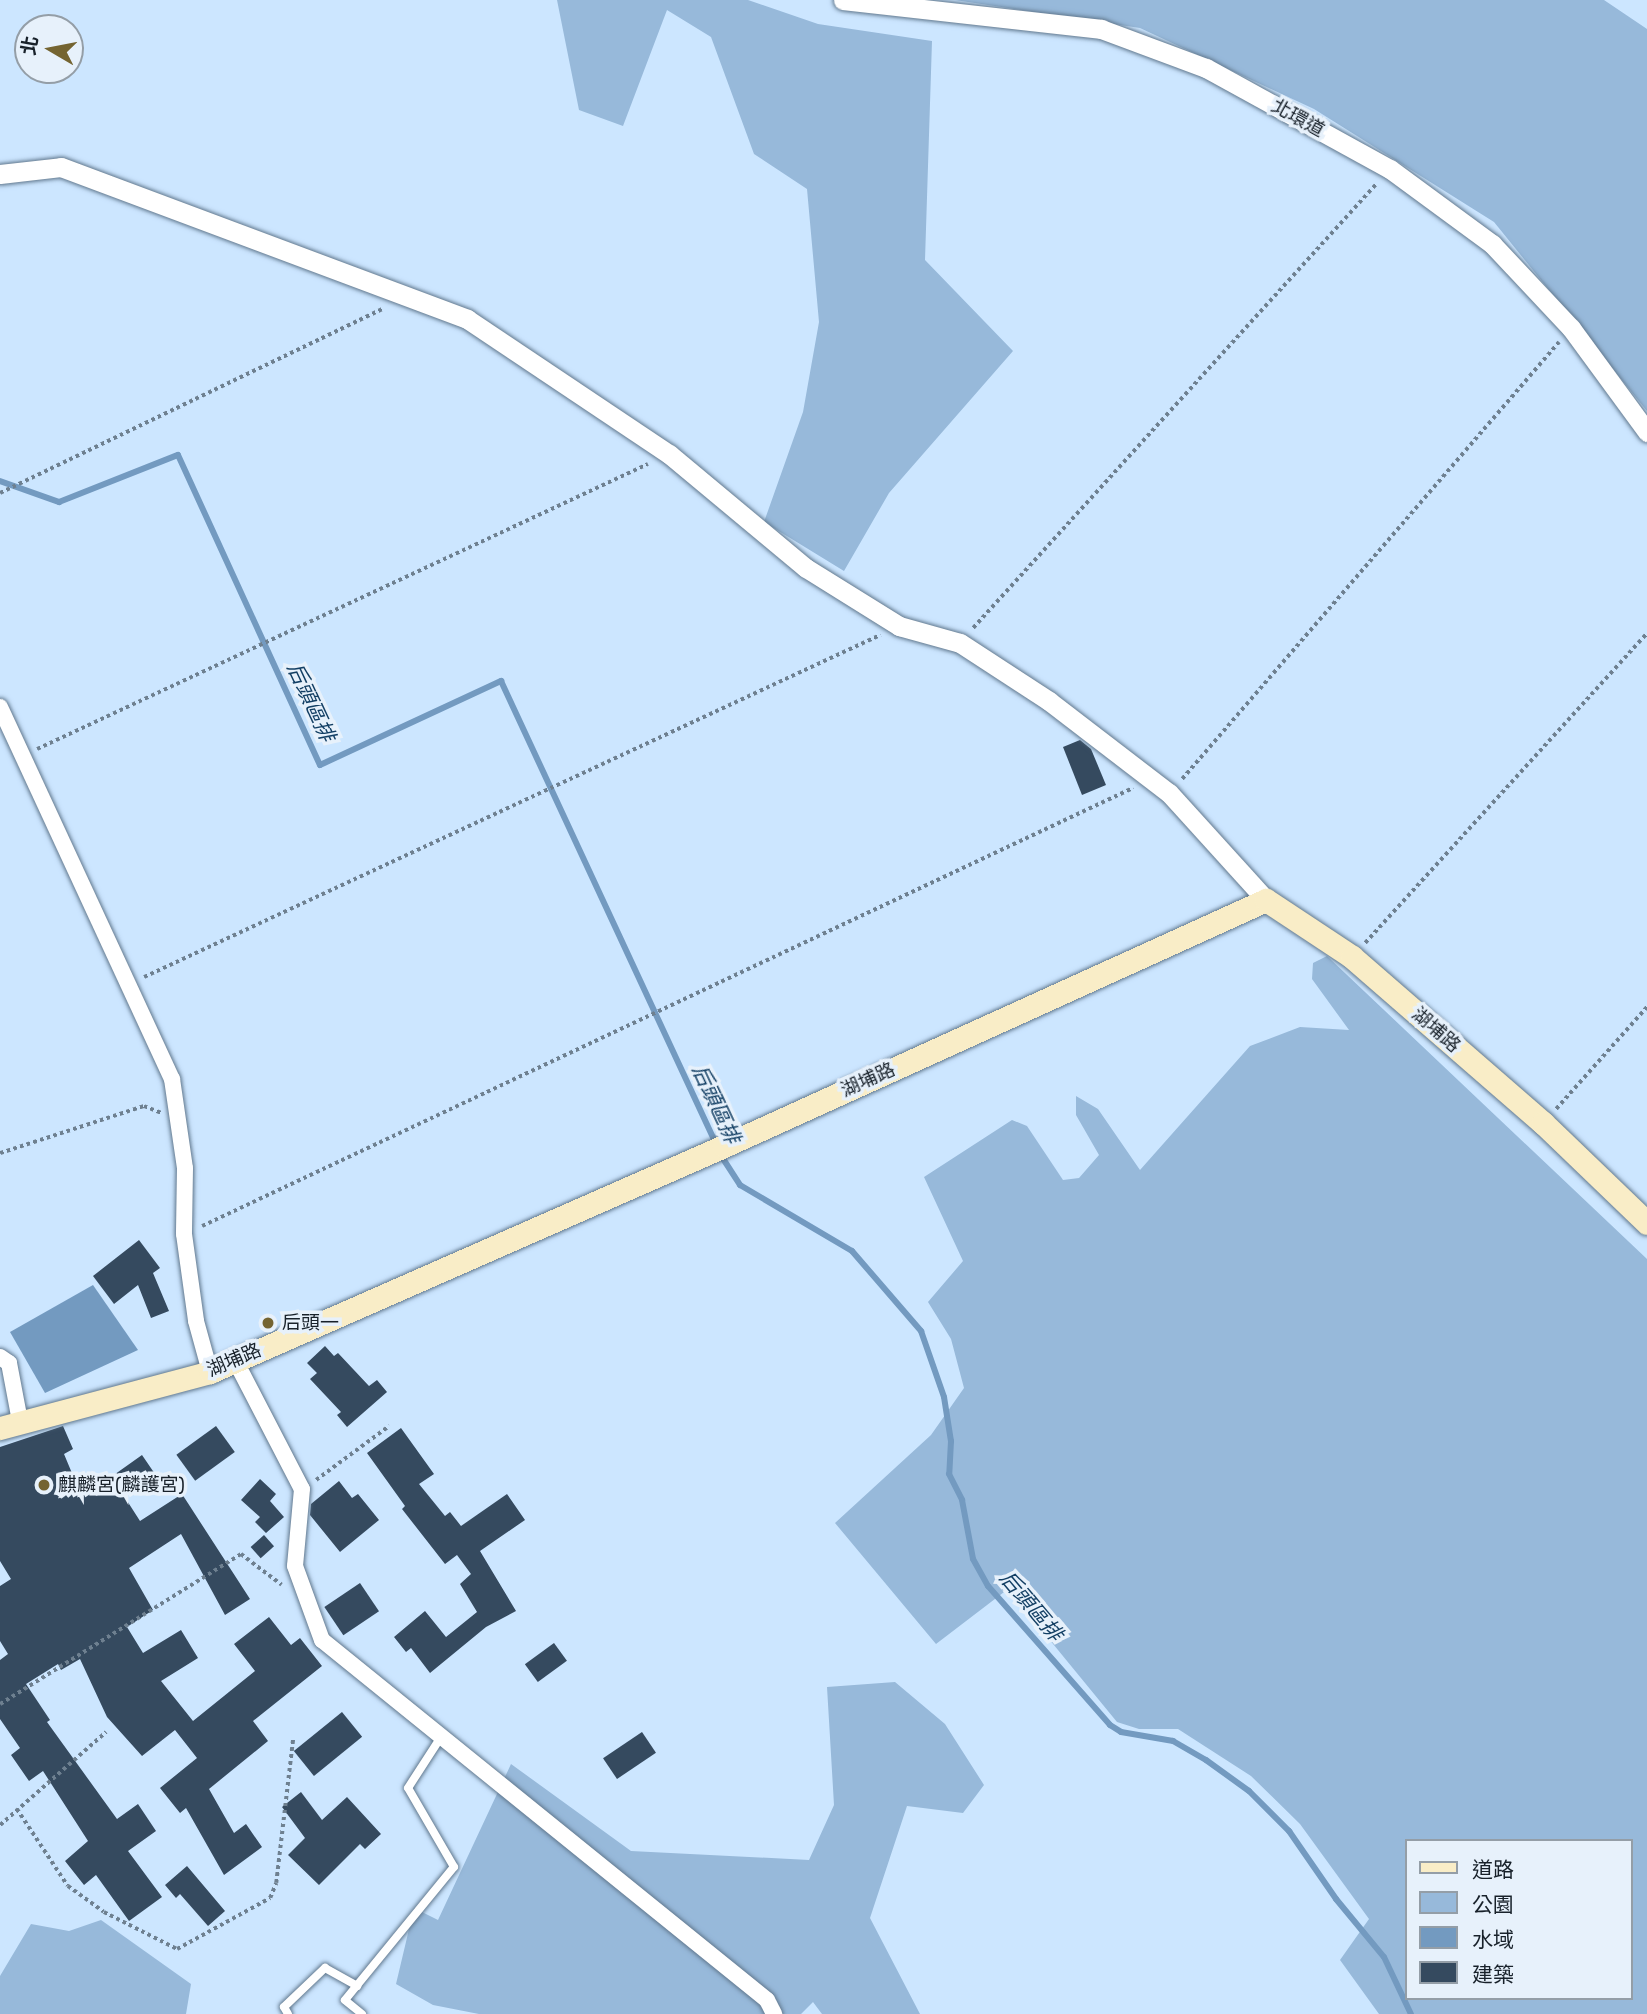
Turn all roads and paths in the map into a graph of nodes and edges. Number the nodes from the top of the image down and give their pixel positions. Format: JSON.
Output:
{"nodes":[{"id":1,"x":844,"y":0,"type":"edge"},
{"id":2,"x":1390,"y":169,"type":"junction"},
{"id":3,"x":0,"y":174,"type":"edge"},
{"id":4,"x":411,"y":296,"type":"junction"},
{"id":5,"x":1571,"y":328,"type":"junction"},
{"id":6,"x":1647,"y":432,"type":"edge"},
{"id":7,"x":669,"y":454,"type":"junction"},
{"id":8,"x":0,"y":493,"type":"edge"},
{"id":9,"x":899,"y":626,"type":"junction"},
{"id":10,"x":1647,"y":633,"type":"edge"},
{"id":11,"x":960,"y":643,"type":"junction"},
{"id":12,"x":0,"y":707,"type":"edge"},
{"id":13,"x":23,"y":756,"type":"junction"},
{"id":14,"x":1150,"y":780,"type":"junction"},
{"id":15,"x":1169,"y":793,"type":"junction"},
{"id":16,"x":1266,"y":900,"type":"junction"},
{"id":17,"x":1352,"y":957,"type":"junction"},
{"id":18,"x":130,"y":984,"type":"junction"},
{"id":19,"x":1647,"y":1007,"type":"edge"},
{"id":20,"x":176,"y":1119,"type":"junction"},
{"id":21,"x":1543,"y":1124,"type":"junction"},
{"id":22,"x":0,"y":1153,"type":"edge"},
{"id":23,"x":1647,"y":1223,"type":"edge"},
{"id":24,"x":184,"y":1234,"type":"junction"},
{"id":25,"x":0,"y":1357,"type":"edge"},
{"id":26,"x":235,"y":1360,"type":"junction"},
{"id":27,"x":210,"y":1372,"type":"junction"},
{"id":28,"x":10,"y":1425,"type":"edge"},
{"id":29,"x":389,"y":1426,"type":"dead end"},
{"id":30,"x":302,"y":1489,"type":"junction"},
{"id":31,"x":309,"y":1606,"type":"junction"},
{"id":32,"x":0,"y":1704,"type":"edge"},
{"id":33,"x":106,"y":1732,"type":"dead end"},
{"id":34,"x":441,"y":1737,"type":"junction"},
{"id":35,"x":293,"y":1739,"type":"dead end"},
{"id":36,"x":17,"y":1809,"type":"junction"},
{"id":37,"x":0,"y":1825,"type":"edge"},
{"id":38,"x":357,"y":1986,"type":"junction"},
{"id":39,"x":288,"y":2014,"type":"edge"},
{"id":40,"x":362,"y":2014,"type":"edge"},
{"id":41,"x":774,"y":2014,"type":"edge"}],
"edges":[{"from":1,"to":2,"type":"street","name":"北環道"},
{"from":2,"to":5,"type":"street","name":"北環道"},
{"from":2,"to":11,"type":"path"},
{"from":3,"to":4,"type":"street"},
{"from":4,"to":7,"type":"street"},
{"from":4,"to":8,"type":"path"},
{"from":5,"to":6,"type":"street","name":"北環道"},
{"from":5,"to":15,"type":"path"},
{"from":7,"to":9,"type":"street"},
{"from":7,"to":13,"type":"path"},
{"from":9,"to":11,"type":"street"},
{"from":9,"to":18,"type":"path"},
{"from":10,"to":17,"type":"path"},
{"from":11,"to":14,"type":"street"},
{"from":12,"to":13,"type":"street"},
{"from":13,"to":18,"type":"street"},
{"from":14,"to":15,"type":"street"},
{"from":14,"to":24,"type":"path"},
{"from":15,"to":16,"type":"street"},
{"from":16,"to":17,"type":"main road","name":"湖埔路"},
{"from":16,"to":26,"type":"main road","name":"湖埔路"},
{"from":17,"to":21,"type":"main road","name":"湖埔路"},
{"from":18,"to":20,"type":"street"},
{"from":19,"to":21,"type":"path"},
{"from":20,"to":22,"type":"path"},
{"from":20,"to":24,"type":"street"},
{"from":21,"to":23,"type":"main road","name":"湖埔路"},
{"from":24,"to":27,"type":"street"},
{"from":25,"to":28,"type":"street"},
{"from":26,"to":27,"type":"main road","name":"湖埔路"},
{"from":26,"to":30,"type":"street"},
{"from":27,"to":28,"type":"main road","name":"湖埔路"},
{"from":29,"to":30,"type":"path"},
{"from":30,"to":31,"type":"street"},
{"from":31,"to":32,"type":"path"},
{"from":31,"to":34,"type":"street"},
{"from":33,"to":36,"type":"path"},
{"from":34,"to":38,"type":"lane"},
{"from":34,"to":41,"type":"street"},
{"from":35,"to":36,"type":"path"},
{"from":36,"to":37,"type":"path"},
{"from":38,"to":39,"type":"lane"},
{"from":38,"to":40,"type":"lane"}]}
